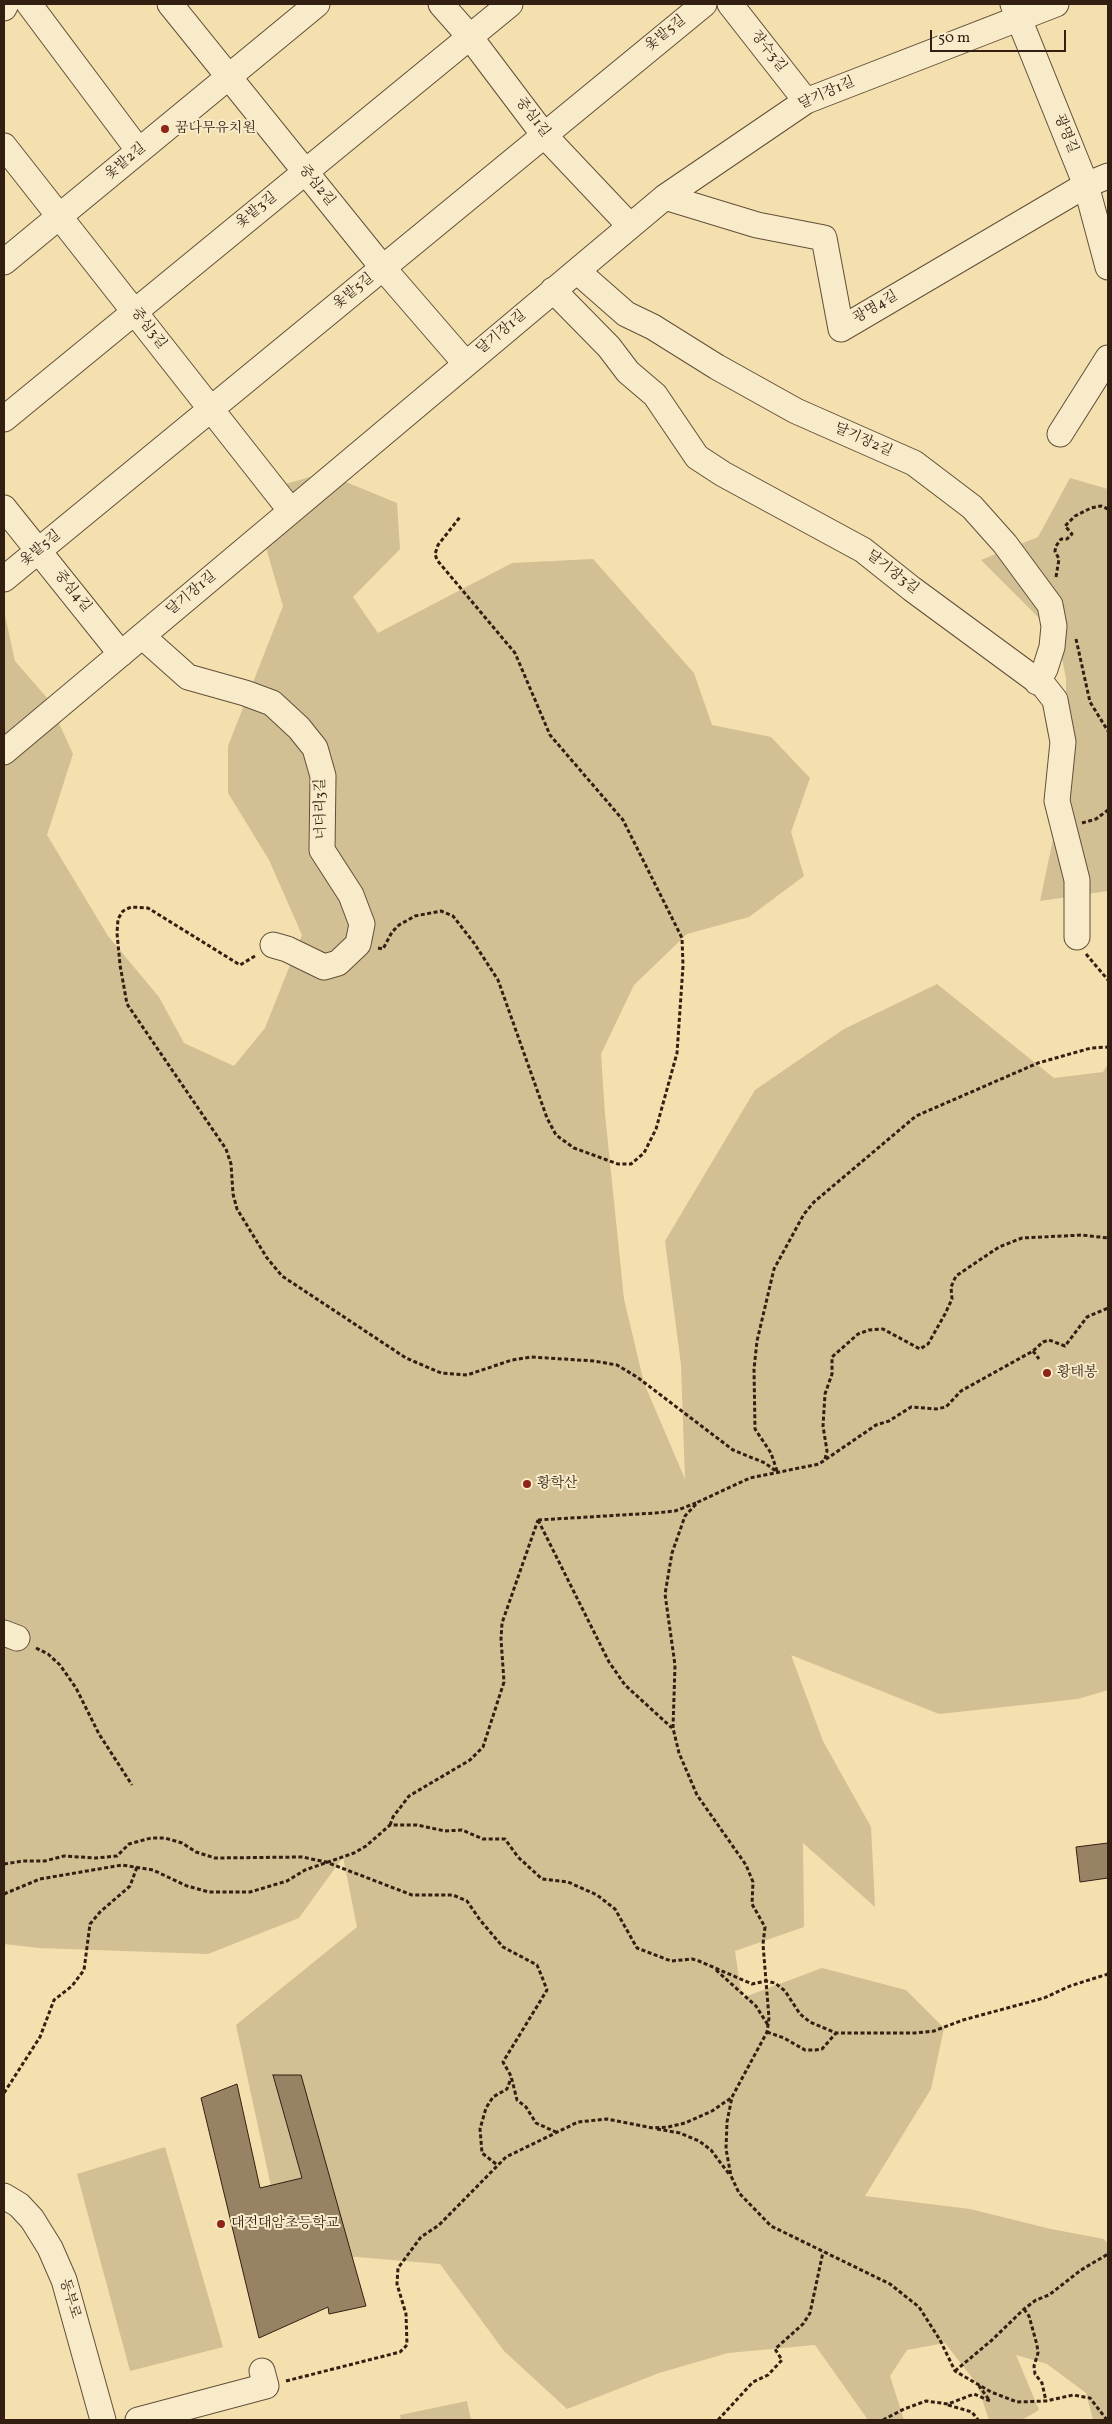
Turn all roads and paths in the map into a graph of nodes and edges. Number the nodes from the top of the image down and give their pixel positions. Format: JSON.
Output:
{"nodes":[{"id":1,"x":6,"y":4,"type":"edge"},
{"id":2,"x":29,"y":4,"type":"edge"},
{"id":3,"x":170,"y":4,"type":"edge"},
{"id":4,"x":317,"y":4,"type":"edge"},
{"id":5,"x":441,"y":4,"type":"edge"},
{"id":6,"x":510,"y":4,"type":"edge"},
{"id":7,"x":704,"y":4,"type":"edge"},
{"id":8,"x":730,"y":4,"type":"edge"},
{"id":9,"x":1056,"y":4,"type":"edge"},
{"id":10,"x":4,"y":8,"type":"edge"},
{"id":11,"x":1016,"y":11,"type":"edge"},
{"id":12,"x":470,"y":37,"type":"junction"},
{"id":13,"x":229,"y":76,"type":"junction"},
{"id":14,"x":806,"y":101,"type":"junction"},
{"id":15,"x":544,"y":135,"type":"junction"},
{"id":16,"x":4,"y":146,"type":"edge"},
{"id":17,"x":139,"y":151,"type":"junction"},
{"id":18,"x":305,"y":172,"type":"junction"},
{"id":19,"x":1097,"y":180,"type":"edge"},
{"id":20,"x":664,"y":197,"type":"junction"},
{"id":21,"x":59,"y":216,"type":"junction"},
{"id":22,"x":630,"y":226,"type":"junction"},
{"id":23,"x":4,"y":262,"type":"edge"},
{"id":24,"x":1108,"y":267,"type":"edge"},
{"id":25,"x":383,"y":268,"type":"junction"},
{"id":26,"x":577,"y":271,"type":"junction"},
{"id":27,"x":553,"y":290,"type":"junction"},
{"id":28,"x":134,"y":312,"type":"junction"},
{"id":29,"x":1108,"y":358,"type":"edge"},
{"id":30,"x":466,"y":364,"type":"junction"},
{"id":31,"x":211,"y":409,"type":"junction"},
{"id":32,"x":4,"y":419,"type":"edge"},
{"id":33,"x":1060,"y":434,"type":"dead end"},
{"id":34,"x":4,"y":508,"type":"edge"},
{"id":35,"x":1108,"y":508,"type":"edge"},
{"id":36,"x":291,"y":511,"type":"junction"},
{"id":37,"x":460,"y":517,"type":"dead end"},
{"id":38,"x":38,"y":551,"type":"junction"},
{"id":39,"x":1056,"y":577,"type":"dead end"},
{"id":40,"x":4,"y":580,"type":"edge"},
{"id":41,"x":142,"y":636,"type":"junction"},
{"id":42,"x":121,"y":654,"type":"junction"},
{"id":43,"x":1037,"y":682,"type":"junction"},
{"id":44,"x":4,"y":752,"type":"edge"},
{"id":45,"x":1108,"y":810,"type":"edge"},
{"id":46,"x":1065,"y":830,"type":"junction"},
{"id":47,"x":1077,"y":937,"type":"joint"},
{"id":48,"x":358,"y":944,"type":"junction"},
{"id":49,"x":273,"y":945,"type":"joint"},
{"id":50,"x":1108,"y":980,"type":"edge"},
{"id":51,"x":1108,"y":1047,"type":"edge"},
{"id":52,"x":1108,"y":1238,"type":"edge"},
{"id":53,"x":1108,"y":1308,"type":"edge"},
{"id":54,"x":1033,"y":1351,"type":"junction"},
{"id":55,"x":1039,"y":1358,"type":"dead end"},
{"id":56,"x":825,"y":1460,"type":"junction"},
{"id":57,"x":778,"y":1472,"type":"junction"},
{"id":58,"x":698,"y":1502,"type":"junction"},
{"id":59,"x":538,"y":1520,"type":"junction"},
{"id":60,"x":10,"y":1636,"type":"edge"},
{"id":61,"x":673,"y":1728,"type":"junction"},
{"id":62,"x":132,"y":1785,"type":"dead end"},
{"id":63,"x":390,"y":1825,"type":"junction"},
{"id":64,"x":326,"y":1862,"type":"junction"},
{"id":65,"x":4,"y":1864,"type":"edge"},
{"id":66,"x":137,"y":1867,"type":"junction"},
{"id":67,"x":4,"y":1894,"type":"edge"},
{"id":68,"x":715,"y":1968,"type":"junction"},
{"id":69,"x":1108,"y":1974,"type":"edge"},
{"id":70,"x":766,"y":1981,"type":"junction"},
{"id":71,"x":768,"y":2026,"type":"junction"},
{"id":72,"x":767,"y":2032,"type":"junction"},
{"id":73,"x":836,"y":2033,"type":"junction"},
{"id":74,"x":512,"y":2076,"type":"junction"},
{"id":75,"x":4,"y":2093,"type":"edge"},
{"id":76,"x":732,"y":2097,"type":"junction"},
{"id":77,"x":653,"y":2128,"type":"junction"},
{"id":78,"x":558,"y":2133,"type":"junction"},
{"id":79,"x":496,"y":2164,"type":"junction"},
{"id":80,"x":731,"y":2176,"type":"junction"},
{"id":81,"x":4,"y":2196,"type":"edge"},
{"id":82,"x":823,"y":2252,"type":"junction"},
{"id":83,"x":1108,"y":2254,"type":"edge"},
{"id":84,"x":1024,"y":2309,"type":"junction"},
{"id":85,"x":955,"y":2371,"type":"junction"},
{"id":86,"x":264,"y":2378,"type":"joint"},
{"id":87,"x":977,"y":2384,"type":"junction"},
{"id":88,"x":1046,"y":2400,"type":"junction"},
{"id":89,"x":948,"y":2404,"type":"junction"},
{"id":90,"x":103,"y":2420,"type":"edge"},
{"id":91,"x":138,"y":2420,"type":"edge"},
{"id":92,"x":718,"y":2420,"type":"edge"},
{"id":93,"x":883,"y":2420,"type":"edge"},
{"id":94,"x":978,"y":2420,"type":"edge"},
{"id":95,"x":1107,"y":2420,"type":"edge"}],
"edges":[{"from":1,"to":10,"type":"street"},
{"from":2,"to":17,"type":"street"},
{"from":3,"to":13,"type":"street","name":"중심2길"},
{"from":4,"to":13,"type":"street","name":"옻밭2길"},
{"from":5,"to":12,"type":"street","name":"중심1길"},
{"from":6,"to":12,"type":"street","name":"옻밭3길"},
{"from":7,"to":15,"type":"street","name":"옻밭5길"},
{"from":8,"to":14,"type":"street","name":"장수3길"},
{"from":9,"to":11,"type":"street","name":"달기장1길"},
{"from":11,"to":14,"type":"street","name":"달기장1길"},
{"from":11,"to":19,"type":"street","name":"광명길"},
{"from":12,"to":15,"type":"street","name":"중심1길"},
{"from":12,"to":18,"type":"street","name":"옻밭3길"},
{"from":13,"to":17,"type":"street","name":"옻밭2길"},
{"from":13,"to":18,"type":"street","name":"중심2길"},
{"from":14,"to":20,"type":"street","name":"달기장1길"},
{"from":15,"to":22,"type":"street","name":"중심1길"},
{"from":15,"to":25,"type":"street","name":"옻밭5길"},
{"from":16,"to":21,"type":"street","name":"중심3길"},
{"from":17,"to":21,"type":"street","name":"옻밭2길"},
{"from":18,"to":25,"type":"street","name":"중심2길"},
{"from":18,"to":28,"type":"street","name":"옻밭3길"},
{"from":19,"to":20,"type":"street","name":"광명4길"},
{"from":19,"to":24,"type":"street","name":"광명길"},
{"from":20,"to":22,"type":"street","name":"달기장1길"},
{"from":21,"to":23,"type":"street","name":"옻밭2길"},
{"from":21,"to":28,"type":"street","name":"중심3길"},
{"from":22,"to":26,"type":"street","name":"달기장1길"},
{"from":25,"to":30,"type":"street","name":"중심2길"},
{"from":25,"to":31,"type":"street","name":"옻밭5길"},
{"from":26,"to":27,"type":"street","name":"달기장1길"},
{"from":26,"to":43,"type":"street","name":"달기장2길"},
{"from":27,"to":30,"type":"street","name":"달기장1길"},
{"from":27,"to":43,"type":"street","name":"달기장3길"},
{"from":28,"to":31,"type":"street","name":"중심3길"},
{"from":28,"to":32,"type":"street","name":"옻밭3길"},
{"from":29,"to":33,"type":"street"},
{"from":30,"to":36,"type":"street","name":"달기장1길"},
{"from":31,"to":36,"type":"street","name":"중심3길"},
{"from":31,"to":38,"type":"street","name":"옻밭5길"},
{"from":34,"to":38,"type":"street","name":"중심4길"},
{"from":35,"to":39,"type":"path"},
{"from":36,"to":41,"type":"street","name":"달기장1길"},
{"from":37,"to":48,"type":"path"},
{"from":38,"to":40,"type":"street","name":"옻밭5길"},
{"from":38,"to":42,"type":"street","name":"중심4길"},
{"from":41,"to":42,"type":"street","name":"달기장1길"},
{"from":41,"to":48,"type":"street","name":"너더리3길"},
{"from":42,"to":44,"type":"street","name":"달기장1길"},
{"from":43,"to":46,"type":"street","name":"달기장3길"},
{"from":45,"to":46,"type":"path"},
{"from":46,"to":47,"type":"street","name":"달기장3길"},
{"from":47,"to":50,"type":"path"},
{"from":48,"to":49,"type":"street"},
{"from":49,"to":57,"type":"path"},
{"from":51,"to":57,"type":"path"},
{"from":52,"to":56,"type":"path"},
{"from":53,"to":54,"type":"path"},
{"from":54,"to":55,"type":"path"},
{"from":54,"to":56,"type":"path"},
{"from":56,"to":57,"type":"path"},
{"from":57,"to":58,"type":"path"},
{"from":58,"to":59,"type":"path"},
{"from":58,"to":61,"type":"path"},
{"from":59,"to":61,"type":"path"},
{"from":59,"to":63,"type":"path"},
{"from":60,"to":62,"type":"path"},
{"from":61,"to":70,"type":"path"},
{"from":63,"to":64,"type":"path"},
{"from":63,"to":68,"type":"path"},
{"from":64,"to":65,"type":"path"},
{"from":64,"to":66,"type":"path"},
{"from":64,"to":74,"type":"path"},
{"from":66,"to":67,"type":"path"},
{"from":66,"to":75,"type":"path"},
{"from":68,"to":70,"type":"path"},
{"from":68,"to":71,"type":"path"},
{"from":69,"to":73,"type":"path"},
{"from":70,"to":71,"type":"path"},
{"from":70,"to":73,"type":"path"},
{"from":71,"to":72,"type":"path"},
{"from":72,"to":73,"type":"path"},
{"from":72,"to":76,"type":"path"},
{"from":74,"to":78,"type":"path"},
{"from":74,"to":79,"type":"path"},
{"from":76,"to":77,"type":"path"},
{"from":76,"to":80,"type":"path"},
{"from":77,"to":78,"type":"path"},
{"from":77,"to":80,"type":"path"},
{"from":78,"to":79,"type":"path"},
{"from":79,"to":86,"type":"path"},
{"from":80,"to":82,"type":"path"},
{"from":81,"to":90,"type":"street","name":"동부로"},
{"from":82,"to":85,"type":"path"},
{"from":82,"to":92,"type":"path"},
{"from":83,"to":84,"type":"path"},
{"from":84,"to":85,"type":"path"},
{"from":84,"to":88,"type":"path"},
{"from":85,"to":87,"type":"path"},
{"from":86,"to":91,"type":"street"},
{"from":87,"to":88,"type":"path"},
{"from":87,"to":89,"type":"path"},
{"from":88,"to":95,"type":"path"},
{"from":89,"to":93,"type":"path"},
{"from":89,"to":94,"type":"path"}]}
